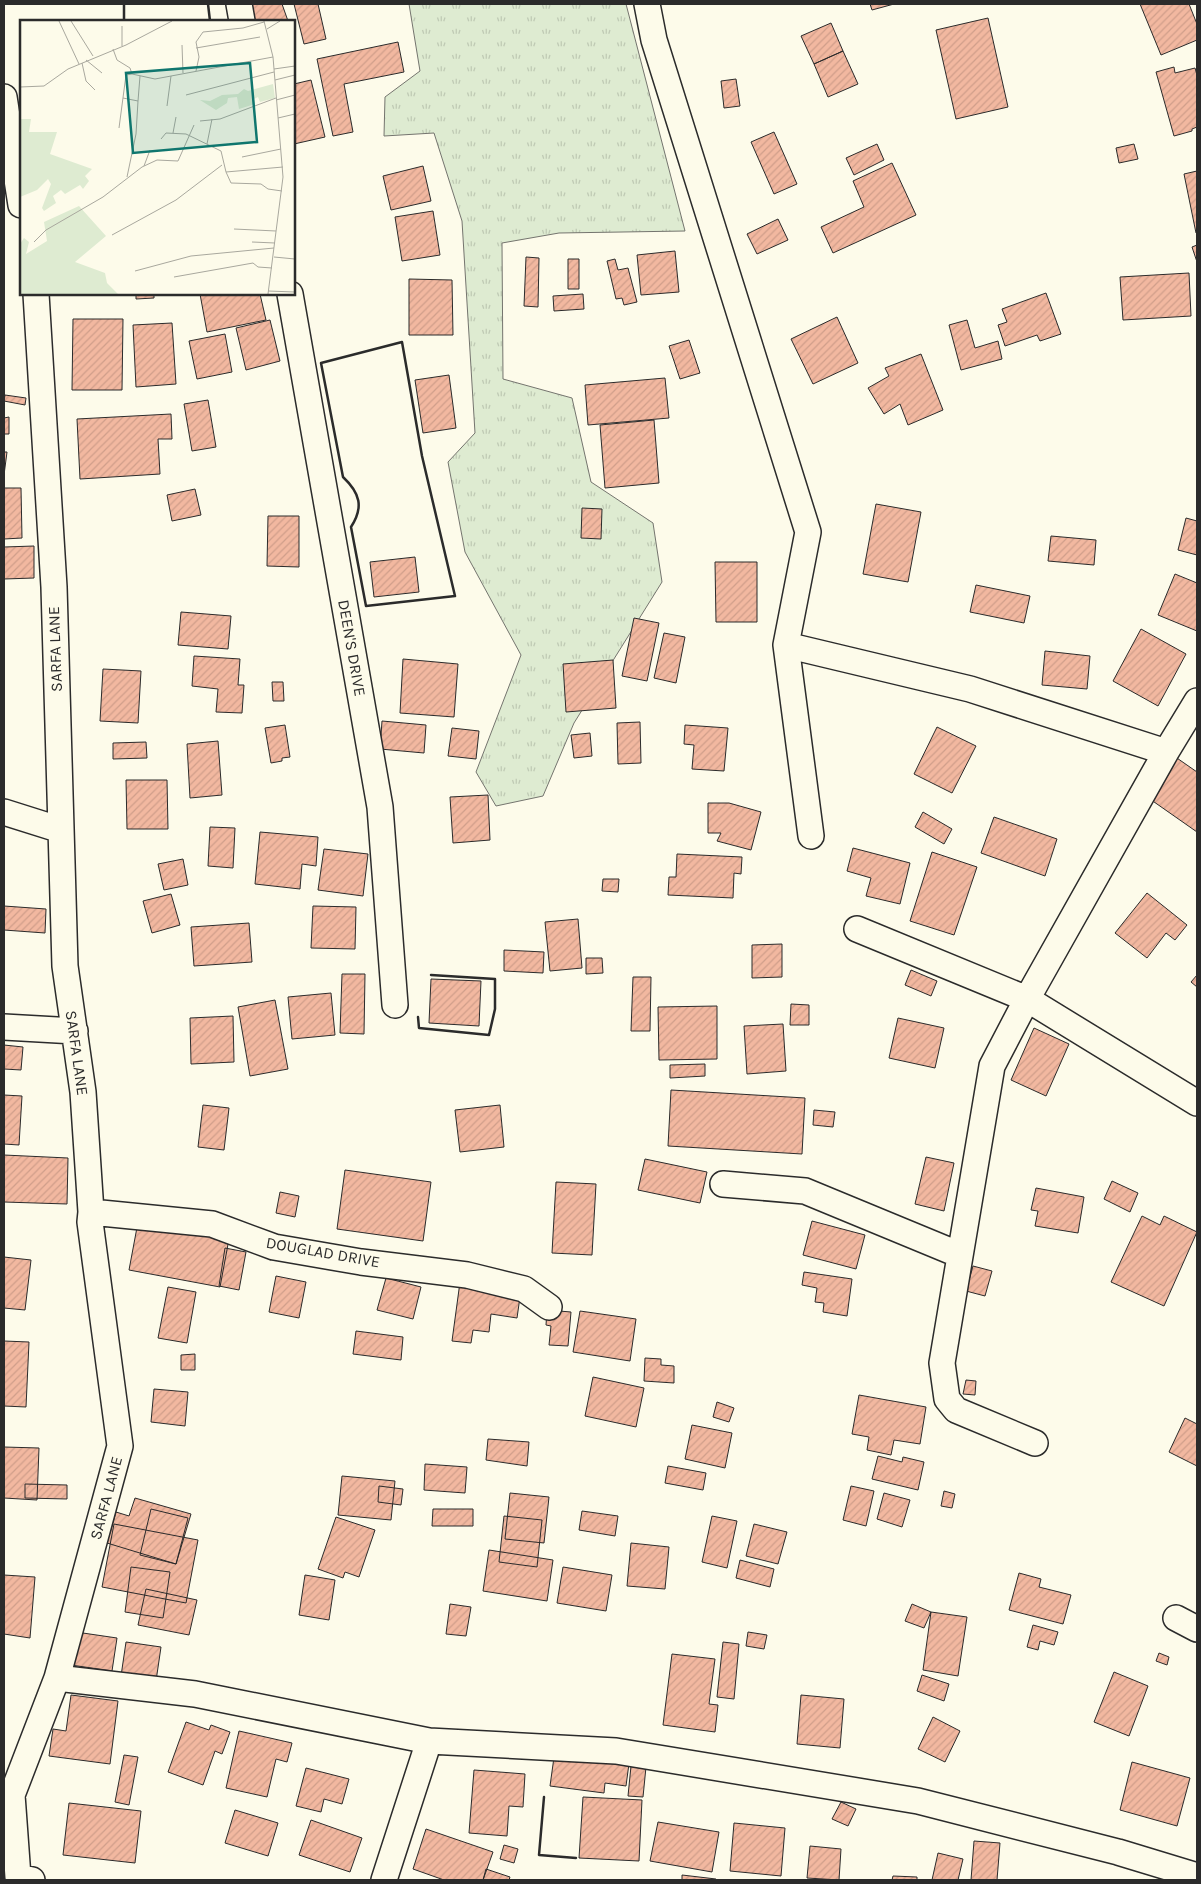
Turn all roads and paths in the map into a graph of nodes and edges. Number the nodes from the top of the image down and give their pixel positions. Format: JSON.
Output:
{"nodes":[{"id":1,"x":239,"y":4,"type":"edge"},
{"id":2,"x":647,"y":4,"type":"edge"},
{"id":3,"x":242,"y":20,"type":"edge"},
{"id":4,"x":4,"y":97,"type":"edge"},
{"id":5,"x":20,"y":199,"type":"edge"},
{"id":6,"x":36,"y":295,"type":"edge"},
{"id":7,"x":290,"y":295,"type":"edge"},
{"id":8,"x":786,"y":645,"type":"junction"},
{"id":9,"x":1197,"y":701,"type":"edge"},
{"id":10,"x":1166,"y":752,"type":"junction"},
{"id":11,"x":4,"y":812,"type":"edge"},
{"id":12,"x":61,"y":830,"type":"junction"},
{"id":13,"x":811,"y":836,"type":"dead end"},
{"id":14,"x":858,"y":929,"type":"dead end"},
{"id":15,"x":1027,"y":999,"type":"junction"},
{"id":16,"x":395,"y":1004,"type":"dead end"},
{"id":17,"x":4,"y":1027,"type":"edge"},
{"id":18,"x":74,"y":1031,"type":"junction"},
{"id":19,"x":1197,"y":1103,"type":"edge"},
{"id":20,"x":724,"y":1184,"type":"dead end"},
{"id":21,"x":91,"y":1212,"type":"junction"},
{"id":22,"x":960,"y":1255,"type":"junction"},
{"id":23,"x":550,"y":1307,"type":"dead end"},
{"id":24,"x":1035,"y":1443,"type":"dead end"},
{"id":25,"x":57,"y":1678,"type":"junction"},
{"id":26,"x":429,"y":1741,"type":"junction"},
{"id":27,"x":8,"y":1795,"type":"edge"},
{"id":28,"x":1197,"y":1876,"type":"edge"},
{"id":29,"x":32,"y":1880,"type":"edge"},
{"id":30,"x":384,"y":1880,"type":"edge"}],
"edges":[{"from":1,"to":3,"type":"street"},
{"from":2,"to":8,"type":"street"},
{"from":4,"to":5,"type":"street"},
{"from":6,"to":12,"type":"street","name":"SARFA LANE"},
{"from":7,"to":16,"type":"street","name":"DEEN'S DRIVE"},
{"from":8,"to":10,"type":"street"},
{"from":8,"to":13,"type":"street"},
{"from":9,"to":10,"type":"street"},
{"from":10,"to":15,"type":"street"},
{"from":11,"to":12,"type":"street"},
{"from":12,"to":18,"type":"street","name":"SARFA LANE"},
{"from":14,"to":15,"type":"street"},
{"from":15,"to":19,"type":"street"},
{"from":15,"to":22,"type":"street"},
{"from":17,"to":18,"type":"street"},
{"from":18,"to":21,"type":"street","name":"SARFA LANE"},
{"from":20,"to":22,"type":"street"},
{"from":21,"to":23,"type":"street","name":"DOUGLAD DRIVE"},
{"from":21,"to":25,"type":"street","name":"SARFA LANE"},
{"from":22,"to":24,"type":"street"},
{"from":25,"to":26,"type":"street"},
{"from":25,"to":27,"type":"street","name":"SARFA LANE"},
{"from":26,"to":28,"type":"street"},
{"from":26,"to":30,"type":"street"},
{"from":27,"to":29,"type":"street"}]}
